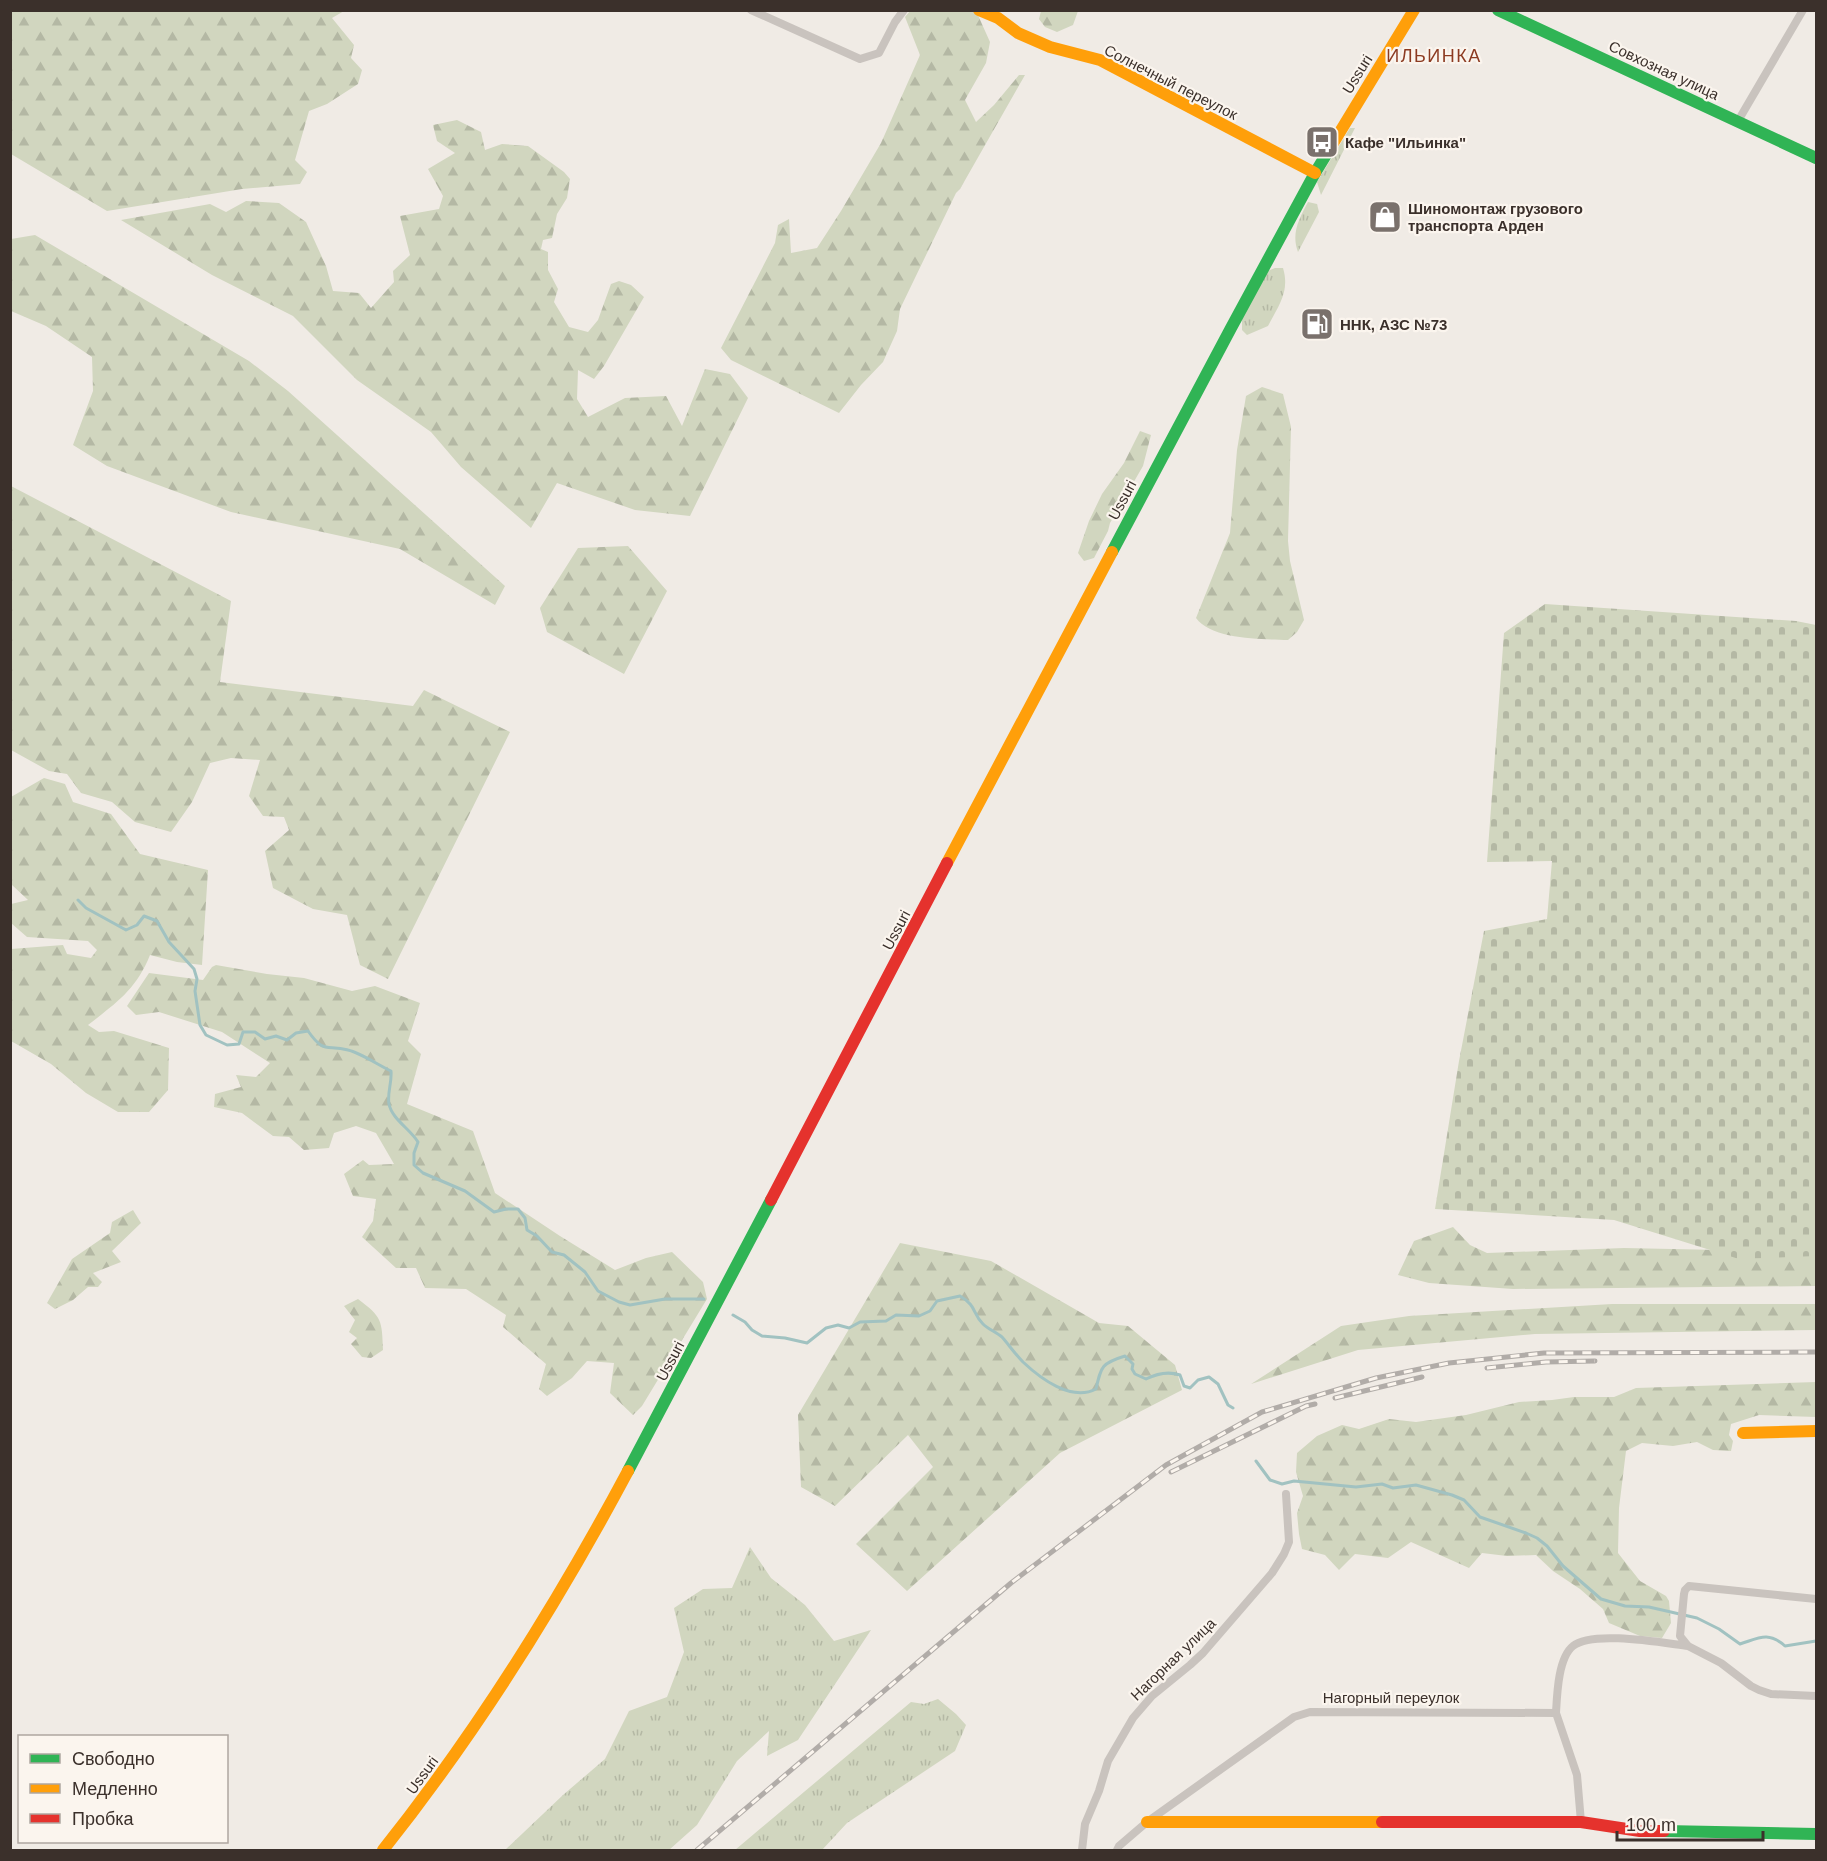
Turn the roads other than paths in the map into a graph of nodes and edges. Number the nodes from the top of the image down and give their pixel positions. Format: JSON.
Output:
{"nodes":[{"id":1,"x":751,"y":10,"type":"edge"},
{"id":2,"x":904,"y":10,"type":"edge"},
{"id":3,"x":979,"y":10,"type":"edge"},
{"id":4,"x":1414,"y":10,"type":"edge"},
{"id":5,"x":1498,"y":10,"type":"edge"},
{"id":6,"x":1803,"y":10,"type":"edge"},
{"id":7,"x":1738,"y":121,"type":"junction"},
{"id":8,"x":1816,"y":158,"type":"edge"},
{"id":9,"x":1315,"y":174,"type":"junction"},
{"id":10,"x":1816,"y":1431,"type":"edge"},
{"id":11,"x":1743,"y":1432,"type":"dead end"},
{"id":12,"x":1286,"y":1494,"type":"dead end"},
{"id":13,"x":1816,"y":1599,"type":"edge"},
{"id":14,"x":1688,"y":1646,"type":"junction"},
{"id":15,"x":1816,"y":1696,"type":"edge"},
{"id":16,"x":1556,"y":1713,"type":"junction"},
{"id":17,"x":1147,"y":1822,"type":"junction"},
{"id":18,"x":1581,"y":1822,"type":"junction"},
{"id":19,"x":1816,"y":1834,"type":"edge"},
{"id":20,"x":383,"y":1851,"type":"edge"},
{"id":21,"x":1082,"y":1851,"type":"edge"},
{"id":22,"x":1117,"y":1851,"type":"edge"}],
"edges":[{"from":1,"to":2,"type":"street"},
{"from":3,"to":9,"type":"main road","name":"Солнечный переулок"},
{"from":4,"to":9,"type":"main road","name":"Ussuri"},
{"from":5,"to":7,"type":"main road","name":"Совхозная улица"},
{"from":6,"to":7,"type":"street"},
{"from":7,"to":8,"type":"main road","name":"Совхозная улица"},
{"from":9,"to":20,"type":"main road","name":"Ussuri"},
{"from":10,"to":11,"type":"main road"},
{"from":12,"to":21,"type":"street","name":"Нагорная улица"},
{"from":13,"to":14,"type":"street"},
{"from":14,"to":15,"type":"street"},
{"from":14,"to":16,"type":"street"},
{"from":16,"to":17,"type":"street","name":"Нагорный переулок"},
{"from":16,"to":18,"type":"street"},
{"from":17,"to":18,"type":"main road"},
{"from":17,"to":22,"type":"street","name":"Нагорный переулок"},
{"from":18,"to":19,"type":"main road"}]}
